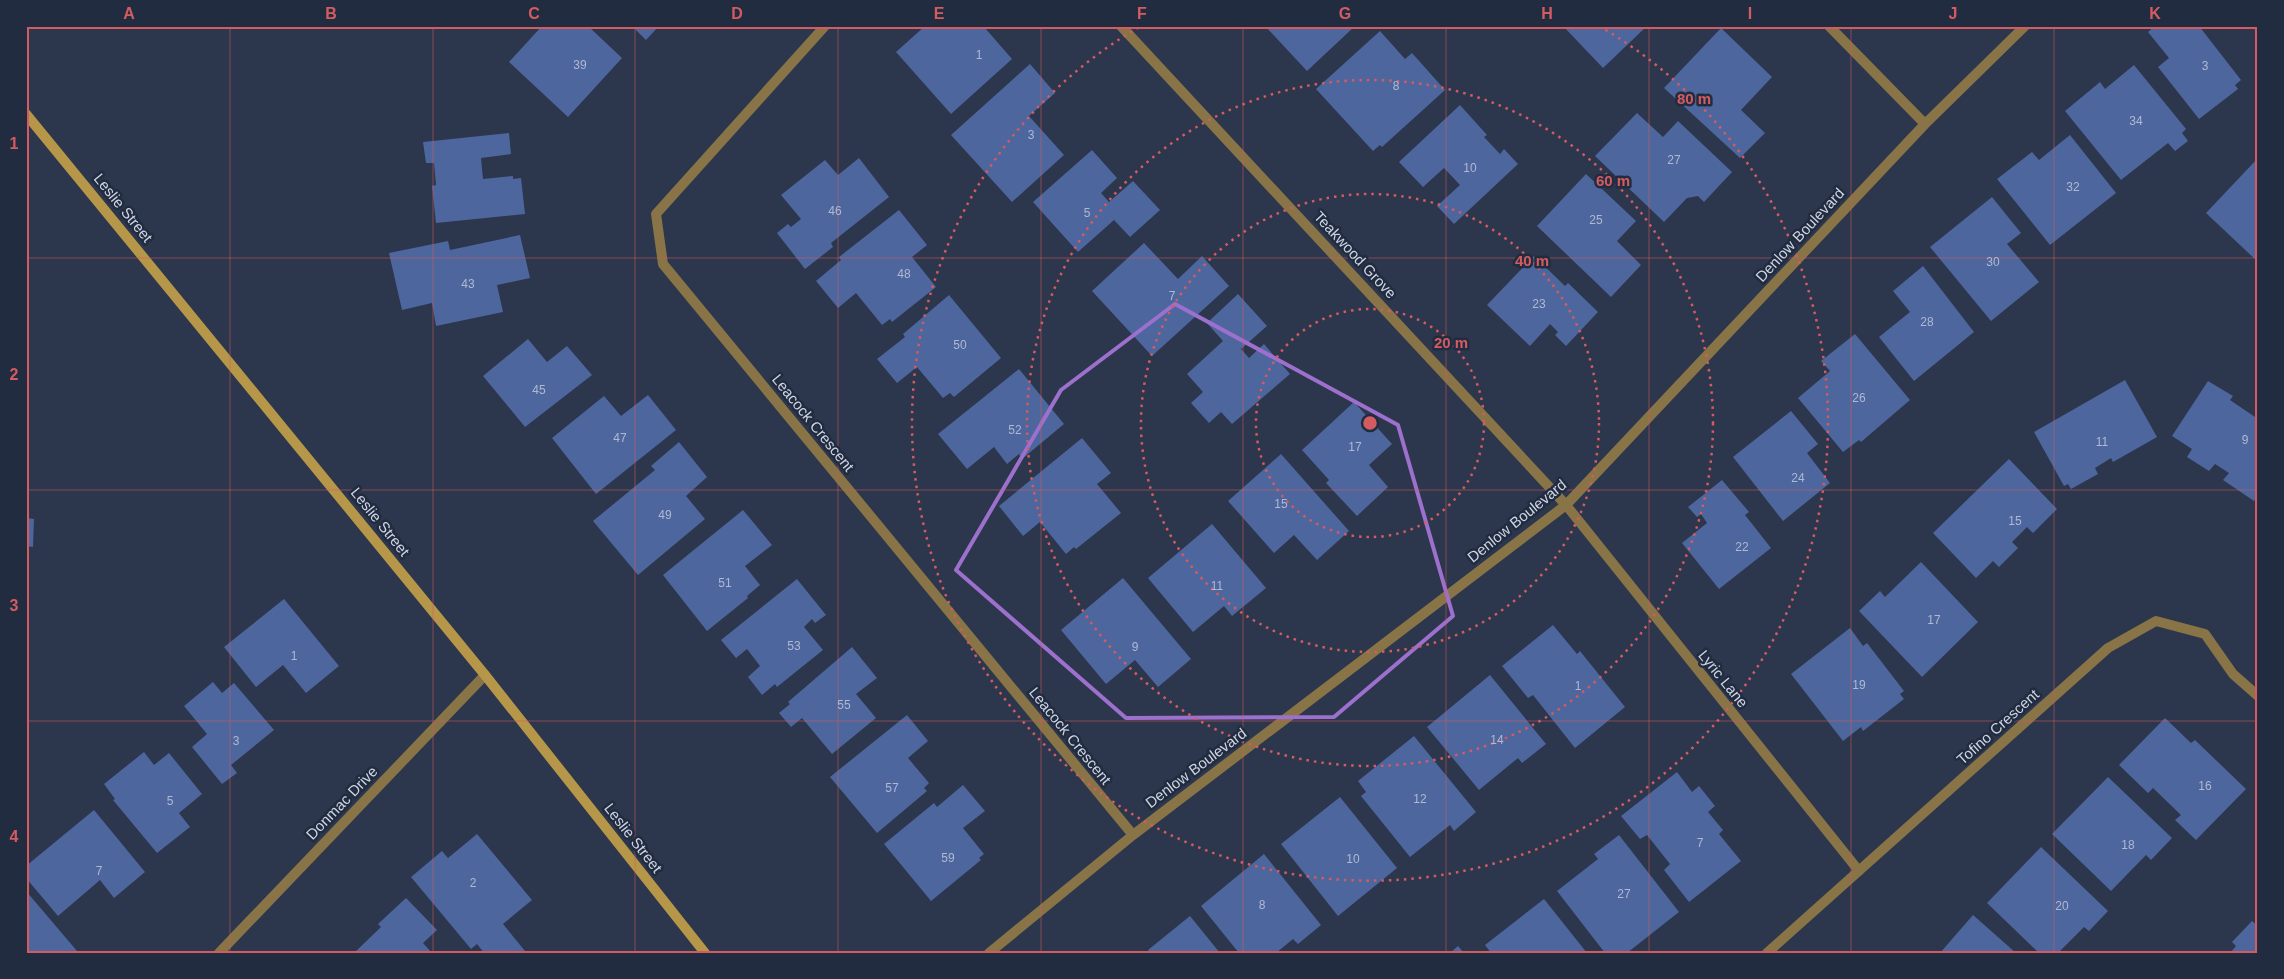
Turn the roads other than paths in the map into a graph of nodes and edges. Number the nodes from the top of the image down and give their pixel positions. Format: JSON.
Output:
{"nodes":[{"id":1,"x":825,"y":26,"type":"edge"},
{"id":2,"x":1121,"y":26,"type":"edge"},
{"id":3,"x":1829,"y":26,"type":"edge"},
{"id":4,"x":2026,"y":26,"type":"edge"},
{"id":5,"x":26,"y":114,"type":"edge"},
{"id":6,"x":1925,"y":124,"type":"junction"},
{"id":7,"x":1566,"y":505,"type":"junction"},
{"id":8,"x":485,"y":675,"type":"junction"},
{"id":9,"x":2258,"y":696,"type":"edge"},
{"id":10,"x":1133,"y":834,"type":"junction"},
{"id":11,"x":1859,"y":871,"type":"junction"},
{"id":12,"x":220,"y":953,"type":"edge"},
{"id":13,"x":705,"y":953,"type":"edge"},
{"id":14,"x":989,"y":953,"type":"edge"},
{"id":15,"x":1767,"y":953,"type":"edge"}],
"edges":[{"from":1,"to":10,"type":"street","name":"Leacock Crescent"},
{"from":2,"to":7,"type":"street","name":"Teakwood Grove"},
{"from":3,"to":6,"type":"street"},
{"from":4,"to":6,"type":"street","name":"Denlow Boulevard"},
{"from":5,"to":8,"type":"main road","name":"Leslie Street"},
{"from":6,"to":7,"type":"street","name":"Denlow Boulevard"},
{"from":7,"to":10,"type":"street","name":"Denlow Boulevard"},
{"from":7,"to":11,"type":"street","name":"Lyric Lane"},
{"from":8,"to":12,"type":"street","name":"Donmac Drive"},
{"from":8,"to":13,"type":"main road","name":"Leslie Street"},
{"from":9,"to":11,"type":"street","name":"Tofino Crescent"},
{"from":10,"to":14,"type":"street","name":"Denlow Boulevard"},
{"from":11,"to":15,"type":"street","name":"Tofino Crescent"}]}
